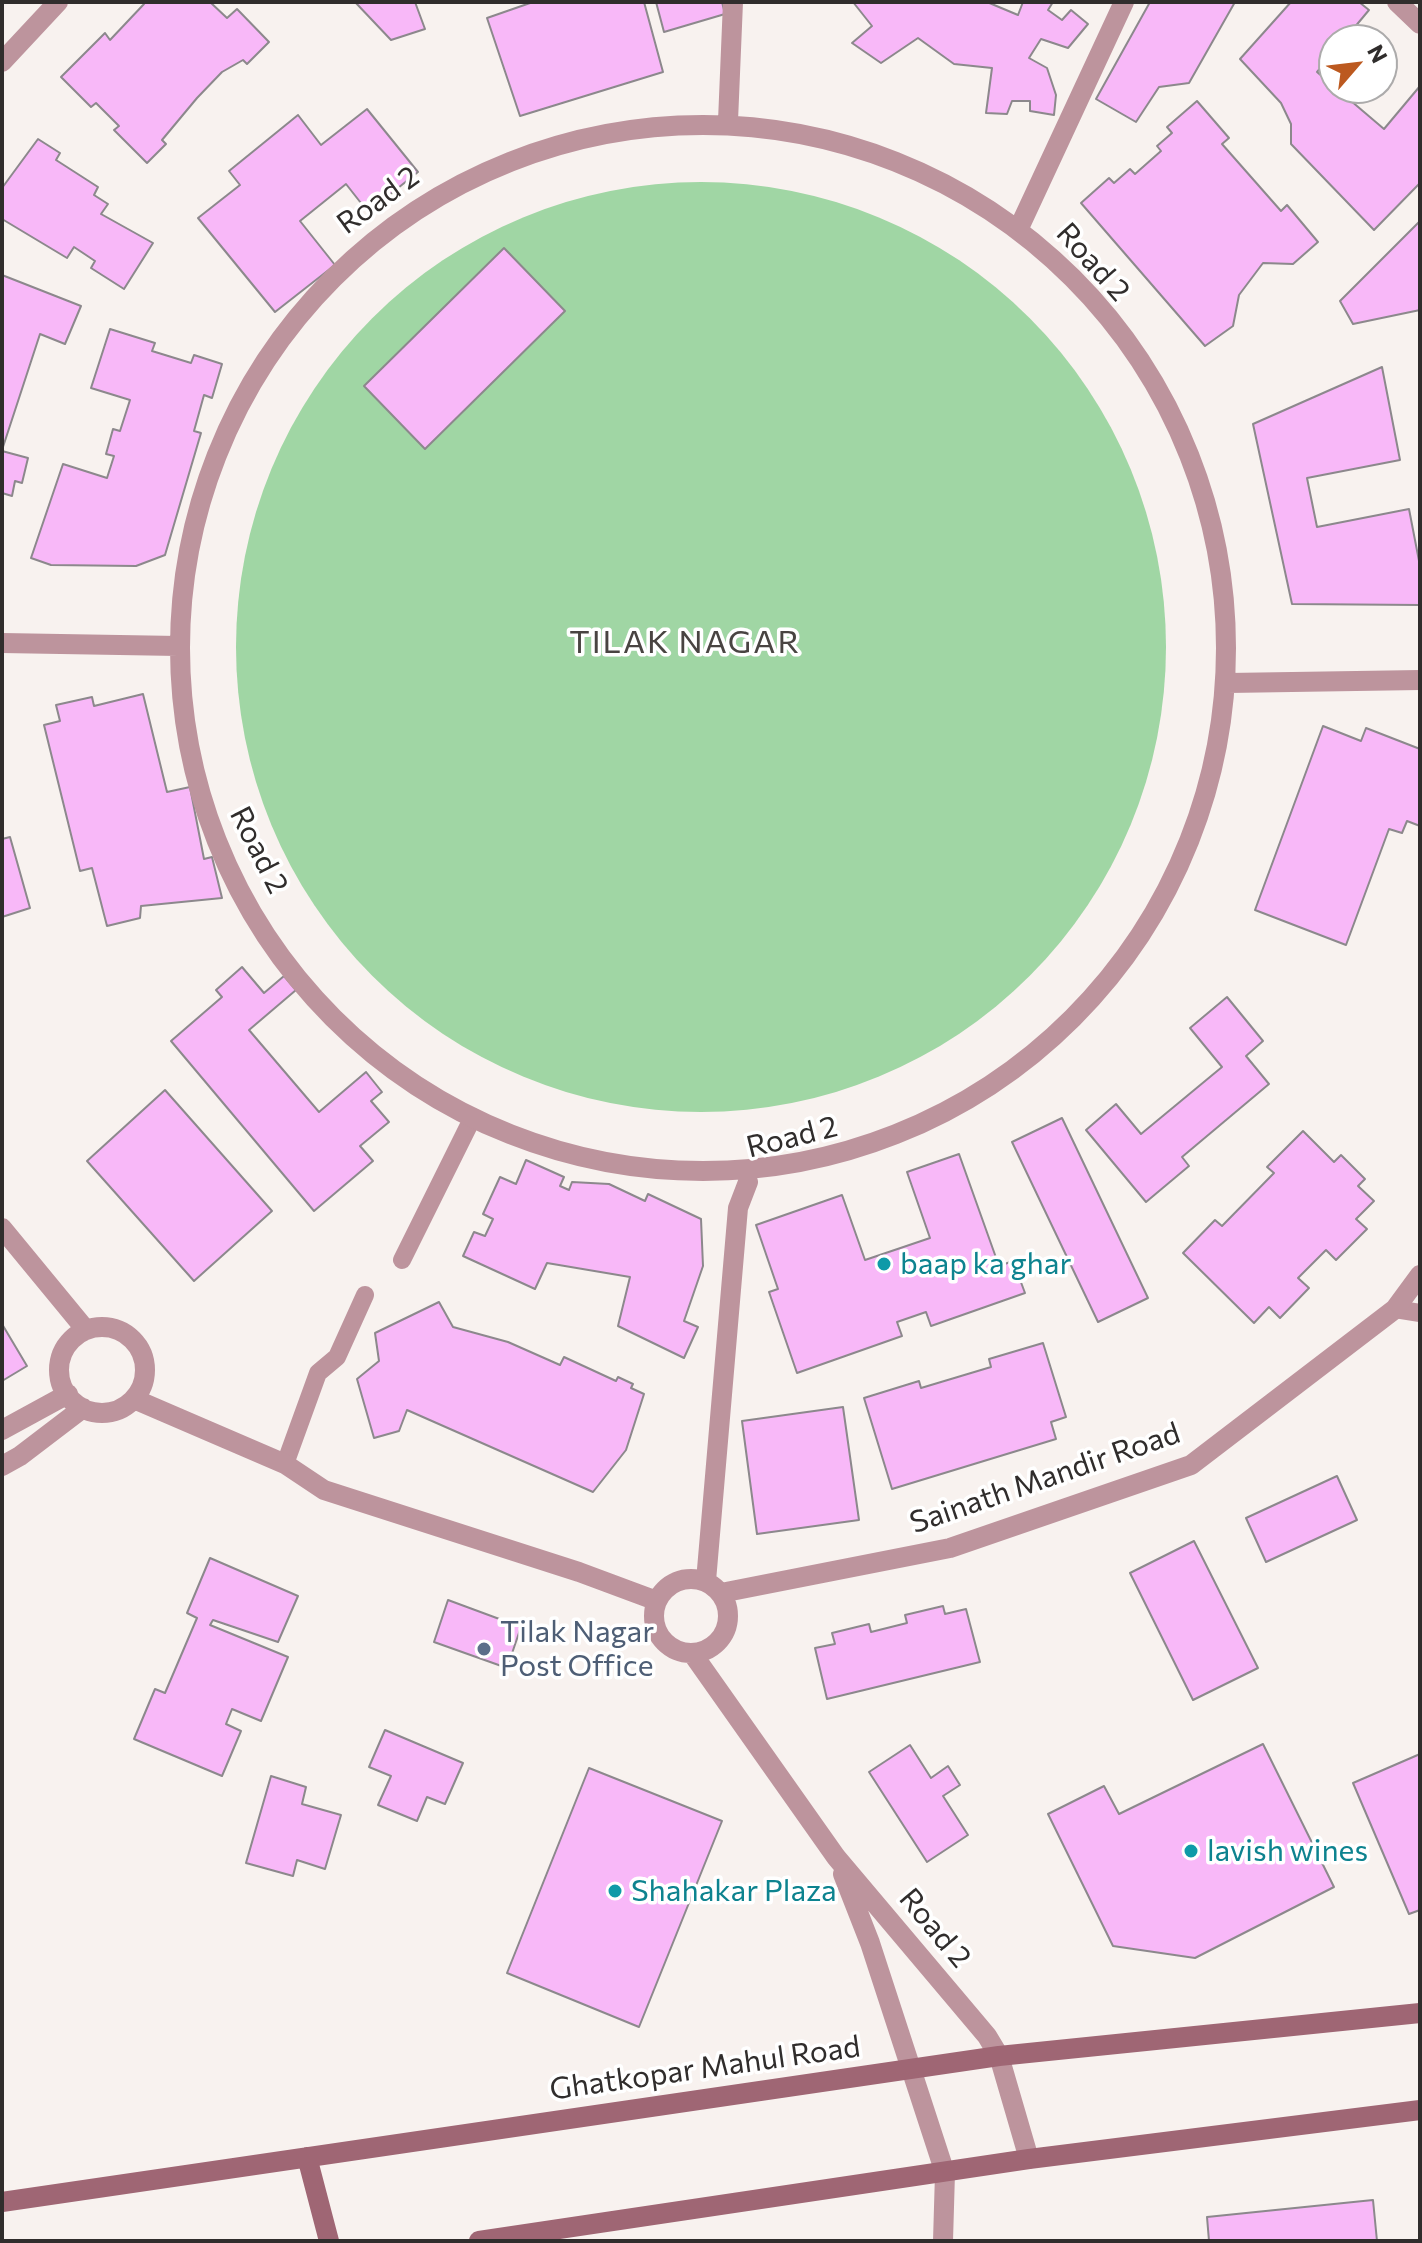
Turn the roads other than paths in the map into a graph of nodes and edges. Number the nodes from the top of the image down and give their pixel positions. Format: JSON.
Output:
{"nodes":[{"id":1,"x":58,"y":2,"type":"edge"},
{"id":2,"x":733,"y":2,"type":"edge"},
{"id":3,"x":1124,"y":2,"type":"edge"},
{"id":4,"x":1397,"y":2,"type":"edge"},
{"id":5,"x":1419,"y":20,"type":"edge"},
{"id":6,"x":2,"y":62,"type":"edge"},
{"id":7,"x":728,"y":121,"type":"junction"},
{"id":8,"x":1018,"y":230,"type":"junction"},
{"id":9,"x":2,"y":643,"type":"edge"},
{"id":10,"x":178,"y":646,"type":"junction"},
{"id":11,"x":1420,"y":680,"type":"edge"},
{"id":12,"x":1228,"y":683,"type":"junction"},
{"id":13,"x":473,"y":1117,"type":"junction"},
{"id":14,"x":748,"y":1182,"type":"junction"},
{"id":15,"x":2,"y":1228,"type":"edge"},
{"id":16,"x":402,"y":1260,"type":"dead end"},
{"id":17,"x":1420,"y":1275,"type":"edge"},
{"id":18,"x":365,"y":1295,"type":"dead end"},
{"id":19,"x":1395,"y":1309,"type":"junction"},
{"id":20,"x":1420,"y":1313,"type":"edge"},
{"id":21,"x":86,"y":1330,"type":"junction"},
{"id":22,"x":134,"y":1399,"type":"junction"},
{"id":23,"x":75,"y":1401,"type":"junction"},
{"id":24,"x":2,"y":1430,"type":"edge"},
{"id":25,"x":285,"y":1464,"type":"junction"},
{"id":26,"x":2,"y":1466,"type":"edge"},
{"id":27,"x":713,"y":1587,"type":"junction"},
{"id":28,"x":657,"y":1601,"type":"junction"},
{"id":29,"x":692,"y":1653,"type":"junction"},
{"id":30,"x":836,"y":1857,"type":"junction"},
{"id":31,"x":1420,"y":2013,"type":"edge"},
{"id":32,"x":999,"y":2056,"type":"junction"},
{"id":33,"x":910,"y":2069,"type":"junction"},
{"id":34,"x":1420,"y":2110,"type":"edge"},
{"id":35,"x":307,"y":2157,"type":"junction"},
{"id":36,"x":1029,"y":2159,"type":"junction"},
{"id":37,"x":945,"y":2173,"type":"junction"},
{"id":38,"x":2,"y":2202,"type":"edge"},
{"id":39,"x":329,"y":2241,"type":"edge"},
{"id":40,"x":479,"y":2241,"type":"edge"},
{"id":41,"x":943,"y":2241,"type":"edge"}],
"edges":[{"from":1,"to":6,"type":"street"},
{"from":2,"to":7,"type":"street"},
{"from":3,"to":8,"type":"street"},
{"from":4,"to":5,"type":"street"},
{"from":7,"to":8,"type":"street","name":"Road 2"},
{"from":7,"to":10,"type":"street","name":"Road 2"},
{"from":8,"to":12,"type":"street","name":"Road 2"},
{"from":9,"to":10,"type":"street"},
{"from":10,"to":13,"type":"street","name":"Road 2"},
{"from":11,"to":12,"type":"street"},
{"from":12,"to":14,"type":"street","name":"Road 2"},
{"from":13,"to":14,"type":"street","name":"Road 2"},
{"from":13,"to":16,"type":"lane"},
{"from":14,"to":27,"type":"street"},
{"from":15,"to":21,"type":"street"},
{"from":17,"to":19,"type":"street","name":"Sainath Mandir Road"},
{"from":18,"to":25,"type":"lane"},
{"from":19,"to":20,"type":"lane"},
{"from":19,"to":27,"type":"street","name":"Sainath Mandir Road"},
{"from":21,"to":22,"type":"street"},
{"from":21,"to":23,"type":"street"},
{"from":22,"to":23,"type":"street"},
{"from":22,"to":25,"type":"street"},
{"from":23,"to":24,"type":"street"},
{"from":23,"to":26,"type":"street"},
{"from":25,"to":28,"type":"street"},
{"from":27,"to":28,"type":"street"},
{"from":27,"to":29,"type":"street"},
{"from":28,"to":29,"type":"street"},
{"from":29,"to":30,"type":"street","name":"Road 2"},
{"from":30,"to":32,"type":"street","name":"Road 2"},
{"from":30,"to":33,"type":"street"},
{"from":31,"to":32,"type":"street","name":"Ghatkopar Mahul Road"},
{"from":32,"to":33,"type":"street","name":"Ghatkopar Mahul Road"},
{"from":32,"to":36,"type":"street","name":"Road 2"},
{"from":33,"to":35,"type":"street","name":"Ghatkopar Mahul Road"},
{"from":33,"to":37,"type":"street"},
{"from":34,"to":36,"type":"street"},
{"from":35,"to":38,"type":"street","name":"Ghatkopar Mahul Road"},
{"from":35,"to":39,"type":"street"},
{"from":36,"to":37,"type":"street"},
{"from":37,"to":40,"type":"street"},
{"from":37,"to":41,"type":"street"}]}
